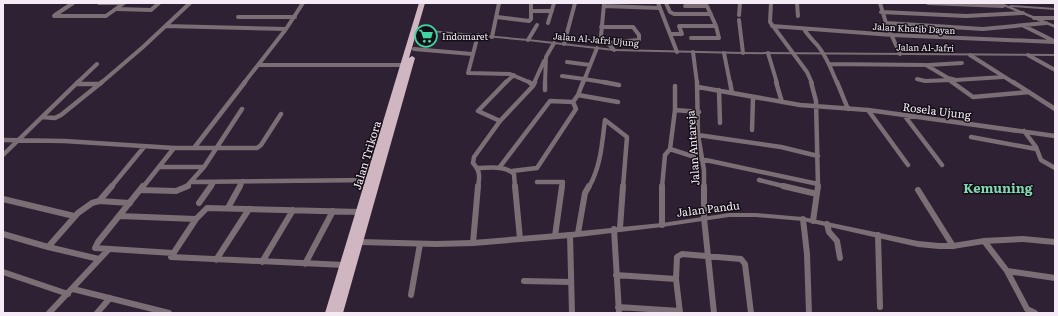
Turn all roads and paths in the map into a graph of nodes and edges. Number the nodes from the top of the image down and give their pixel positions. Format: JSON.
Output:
{"nodes":[{"id":1,"x":73,"y":3,"type":"edge"},
{"id":2,"x":99,"y":3,"type":"edge"},
{"id":3,"x":124,"y":3,"type":"edge"},
{"id":4,"x":159,"y":3,"type":"edge"},
{"id":5,"x":190,"y":3,"type":"edge"},
{"id":6,"x":303,"y":3,"type":"edge"},
{"id":7,"x":498,"y":3,"type":"edge"},
{"id":8,"x":530,"y":3,"type":"edge"},
{"id":9,"x":554,"y":3,"type":"edge"},
{"id":10,"x":575,"y":3,"type":"edge"},
{"id":11,"x":658,"y":3,"type":"edge"},
{"id":12,"x":666,"y":3,"type":"edge"},
{"id":13,"x":740,"y":3,"type":"edge"},
{"id":14,"x":771,"y":3,"type":"edge"},
{"id":15,"x":797,"y":3,"type":"edge"},
{"id":16,"x":880,"y":3,"type":"edge"},
{"id":17,"x":928,"y":3,"type":"edge"},
{"id":18,"x":998,"y":3,"type":"edge"},
{"id":19,"x":604,"y":4,"type":"edge"},
{"id":20,"x":685,"y":6,"type":"dead end"},
{"id":21,"x":1003,"y":6,"type":"junction"},
{"id":22,"x":660,"y":8,"type":"junction"},
{"id":23,"x":117,"y":9,"type":"junction"},
{"id":24,"x":1055,"y":9,"type":"edge"},
{"id":25,"x":423,"y":10,"type":"edge"},
{"id":26,"x":531,"y":11,"type":"junction"},
{"id":27,"x":552,"y":11,"type":"junction"},
{"id":28,"x":881,"y":12,"type":"junction"},
{"id":29,"x":1023,"y":13,"type":"junction"},
{"id":30,"x":711,"y":14,"type":"junction"},
{"id":31,"x":739,"y":15,"type":"dead end"},
{"id":32,"x":798,"y":16,"type":"dead end"},
{"id":33,"x":238,"y":17,"type":"dead end"},
{"id":34,"x":294,"y":17,"type":"junction"},
{"id":35,"x":497,"y":17,"type":"junction"},
{"id":36,"x":1034,"y":18,"type":"junction"},
{"id":37,"x":1055,"y":18,"type":"edge"},
{"id":38,"x":739,"y":20,"type":"dead end"},
{"id":39,"x":1046,"y":22,"type":"junction"},
{"id":40,"x":548,"y":23,"type":"dead end"},
{"id":41,"x":886,"y":23,"type":"junction"},
{"id":42,"x":537,"y":25,"type":"dead end"},
{"id":43,"x":166,"y":26,"type":"junction"},
{"id":44,"x":716,"y":26,"type":"junction"},
{"id":45,"x":772,"y":26,"type":"junction"},
{"id":46,"x":1023,"y":26,"type":"junction"},
{"id":47,"x":601,"y":27,"type":"junction"},
{"id":48,"x":1055,"y":27,"type":"edge"},
{"id":49,"x":286,"y":29,"type":"junction"},
{"id":50,"x":804,"y":29,"type":"junction"},
{"id":51,"x":420,"y":30,"type":"junction"},
{"id":52,"x":670,"y":34,"type":"junction"},
{"id":53,"x":478,"y":35,"type":"junction"},
{"id":54,"x":892,"y":35,"type":"junction"},
{"id":55,"x":492,"y":37,"type":"junction"},
{"id":56,"x":691,"y":38,"type":"dead end"},
{"id":57,"x":528,"y":40,"type":"junction"},
{"id":58,"x":1055,"y":42,"type":"edge"},
{"id":59,"x":554,"y":43,"type":"junction"},
{"id":60,"x":564,"y":44,"type":"junction"},
{"id":61,"x":608,"y":44,"type":"junction"},
{"id":62,"x":597,"y":48,"type":"junction"},
{"id":63,"x":414,"y":49,"type":"junction"},
{"id":64,"x":614,"y":50,"type":"junction"},
{"id":65,"x":677,"y":52,"type":"junction"},
{"id":66,"x":693,"y":52,"type":"junction"},
{"id":67,"x":724,"y":53,"type":"junction"},
{"id":68,"x":743,"y":53,"type":"junction"},
{"id":69,"x":768,"y":53,"type":"junction"},
{"id":70,"x":795,"y":53,"type":"junction"},
{"id":71,"x":822,"y":53,"type":"junction"},
{"id":72,"x":472,"y":54,"type":"junction"},
{"id":73,"x":900,"y":54,"type":"junction"},
{"id":74,"x":970,"y":55,"type":"junction"},
{"id":75,"x":1028,"y":55,"type":"junction"},
{"id":76,"x":1055,"y":55,"type":"edge"},
{"id":77,"x":546,"y":57,"type":"junction"},
{"id":78,"x":567,"y":62,"type":"dead end"},
{"id":79,"x":962,"y":63,"type":"dead end"},
{"id":80,"x":97,"y":64,"type":"dead end"},
{"id":81,"x":258,"y":64,"type":"junction"},
{"id":82,"x":829,"y":64,"type":"junction"},
{"id":83,"x":404,"y":65,"type":"junction"},
{"id":84,"x":590,"y":65,"type":"junction"},
{"id":85,"x":928,"y":65,"type":"junction"},
{"id":86,"x":1055,"y":70,"type":"edge"},
{"id":87,"x":514,"y":75,"type":"junction"},
{"id":88,"x":562,"y":76,"type":"dead end"},
{"id":89,"x":1003,"y":77,"type":"junction"},
{"id":90,"x":584,"y":79,"type":"junction"},
{"id":91,"x":917,"y":79,"type":"dead end"},
{"id":92,"x":951,"y":80,"type":"junction"},
{"id":93,"x":76,"y":84,"type":"junction"},
{"id":94,"x":100,"y":84,"type":"junction"},
{"id":95,"x":619,"y":85,"type":"dead end"},
{"id":96,"x":533,"y":86,"type":"junction"},
{"id":97,"x":674,"y":86,"type":"dead end"},
{"id":98,"x":698,"y":86,"type":"junction"},
{"id":99,"x":545,"y":90,"type":"dead end"},
{"id":100,"x":719,"y":90,"type":"junction"},
{"id":101,"x":1029,"y":92,"type":"junction"},
{"id":102,"x":732,"y":93,"type":"junction"},
{"id":103,"x":578,"y":95,"type":"junction"},
{"id":104,"x":752,"y":98,"type":"junction"},
{"id":105,"x":573,"y":102,"type":"junction"},
{"id":106,"x":618,"y":102,"type":"dead end"},
{"id":107,"x":782,"y":102,"type":"junction"},
{"id":108,"x":817,"y":107,"type":"junction"},
{"id":109,"x":242,"y":109,"type":"dead end"},
{"id":110,"x":848,"y":109,"type":"junction"},
{"id":111,"x":1055,"y":109,"type":"edge"},
{"id":112,"x":675,"y":110,"type":"junction"},
{"id":113,"x":868,"y":110,"type":"junction"},
{"id":114,"x":699,"y":112,"type":"junction"},
{"id":115,"x":281,"y":114,"type":"dead end"},
{"id":116,"x":904,"y":115,"type":"junction"},
{"id":117,"x":42,"y":117,"type":"junction"},
{"id":118,"x":500,"y":121,"type":"junction"},
{"id":119,"x":720,"y":123,"type":"dead end"},
{"id":120,"x":752,"y":130,"type":"dead end"},
{"id":121,"x":1024,"y":131,"type":"junction"},
{"id":122,"x":698,"y":135,"type":"junction"},
{"id":123,"x":1055,"y":136,"type":"edge"},
{"id":124,"x":971,"y":137,"type":"dead end"},
{"id":125,"x":3,"y":140,"type":"edge"},
{"id":126,"x":19,"y":142,"type":"junction"},
{"id":127,"x":144,"y":147,"type":"junction"},
{"id":128,"x":174,"y":148,"type":"junction"},
{"id":129,"x":194,"y":148,"type":"junction"},
{"id":130,"x":216,"y":149,"type":"junction"},
{"id":131,"x":670,"y":149,"type":"junction"},
{"id":132,"x":1036,"y":150,"type":"junction"},
{"id":133,"x":3,"y":155,"type":"edge"},
{"id":134,"x":818,"y":156,"type":"junction"},
{"id":135,"x":701,"y":159,"type":"junction"},
{"id":136,"x":942,"y":164,"type":"dead end"},
{"id":137,"x":908,"y":165,"type":"dead end"},
{"id":138,"x":159,"y":167,"type":"junction"},
{"id":139,"x":203,"y":167,"type":"junction"},
{"id":140,"x":477,"y":168,"type":"junction"},
{"id":141,"x":499,"y":168,"type":"junction"},
{"id":142,"x":1055,"y":168,"type":"edge"},
{"id":143,"x":512,"y":171,"type":"junction"},
{"id":144,"x":370,"y":180,"type":"junction"},
{"id":145,"x":759,"y":180,"type":"dead end"},
{"id":146,"x":243,"y":181,"type":"junction"},
{"id":147,"x":191,"y":182,"type":"junction"},
{"id":148,"x":214,"y":182,"type":"junction"},
{"id":149,"x":537,"y":182,"type":"dead end"},
{"id":150,"x":818,"y":184,"type":"junction"},
{"id":151,"x":140,"y":190,"type":"junction"},
{"id":152,"x":918,"y":190,"type":"dead end"},
{"id":153,"x":817,"y":194,"type":"junction"},
{"id":154,"x":3,"y":199,"type":"edge"},
{"id":155,"x":99,"y":201,"type":"junction"},
{"id":156,"x":130,"y":203,"type":"junction"},
{"id":157,"x":200,"y":203,"type":"dead end"},
{"id":158,"x":229,"y":206,"type":"dead end"},
{"id":159,"x":250,"y":209,"type":"junction"},
{"id":160,"x":293,"y":210,"type":"junction"},
{"id":161,"x":333,"y":211,"type":"junction"},
{"id":162,"x":360,"y":212,"type":"junction"},
{"id":163,"x":74,"y":216,"type":"junction"},
{"id":164,"x":119,"y":216,"type":"junction"},
{"id":165,"x":704,"y":218,"type":"junction"},
{"id":166,"x":196,"y":219,"type":"junction"},
{"id":167,"x":803,"y":219,"type":"junction"},
{"id":168,"x":813,"y":221,"type":"junction"},
{"id":169,"x":828,"y":224,"type":"junction"},
{"id":170,"x":662,"y":225,"type":"junction"},
{"id":171,"x":617,"y":229,"type":"junction"},
{"id":172,"x":3,"y":234,"type":"edge"},
{"id":173,"x":574,"y":234,"type":"junction"},
{"id":174,"x":878,"y":235,"type":"junction"},
{"id":175,"x":555,"y":236,"type":"junction"},
{"id":176,"x":520,"y":239,"type":"junction"},
{"id":177,"x":984,"y":241,"type":"junction"},
{"id":178,"x":360,"y":242,"type":"junction"},
{"id":179,"x":1055,"y":242,"type":"edge"},
{"id":180,"x":473,"y":243,"type":"junction"},
{"id":181,"x":420,"y":244,"type":"junction"},
{"id":182,"x":953,"y":246,"type":"junction"},
{"id":183,"x":48,"y":247,"type":"junction"},
{"id":184,"x":109,"y":249,"type":"junction"},
{"id":185,"x":173,"y":253,"type":"junction"},
{"id":186,"x":708,"y":256,"type":"junction"},
{"id":187,"x":840,"y":258,"type":"dead end"},
{"id":188,"x":99,"y":259,"type":"junction"},
{"id":189,"x":216,"y":260,"type":"junction"},
{"id":190,"x":262,"y":262,"type":"junction"},
{"id":191,"x":305,"y":264,"type":"junction"},
{"id":192,"x":344,"y":265,"type":"junction"},
{"id":193,"x":1007,"y":271,"type":"junction"},
{"id":194,"x":3,"y":272,"type":"edge"},
{"id":195,"x":616,"y":275,"type":"junction"},
{"id":196,"x":1055,"y":278,"type":"edge"},
{"id":197,"x":676,"y":279,"type":"junction"},
{"id":198,"x":524,"y":281,"type":"dead end"},
{"id":199,"x":571,"y":282,"type":"junction"},
{"id":200,"x":343,"y":285,"type":"junction"},
{"id":201,"x":70,"y":291,"type":"junction"},
{"id":202,"x":411,"y":295,"type":"dead end"},
{"id":203,"x":110,"y":298,"type":"junction"},
{"id":204,"x":880,"y":307,"type":"dead end"},
{"id":205,"x":618,"y":310,"type":"edge"},
{"id":206,"x":680,"y":312,"type":"edge"},
{"id":207,"x":49,"y":313,"type":"edge"},
{"id":208,"x":97,"y":313,"type":"edge"},
{"id":209,"x":169,"y":313,"type":"edge"},
{"id":210,"x":330,"y":313,"type":"edge"},
{"id":211,"x":338,"y":313,"type":"edge"},
{"id":212,"x":572,"y":313,"type":"edge"},
{"id":213,"x":714,"y":313,"type":"edge"},
{"id":214,"x":751,"y":313,"type":"edge"},
{"id":215,"x":809,"y":313,"type":"edge"},
{"id":216,"x":1035,"y":313,"type":"edge"}],
"edges":[{"from":1,"to":23,"type":"street"},
{"from":2,"to":3,"type":"street"},
{"from":3,"to":23,"type":"street"},
{"from":4,"to":23,"type":"street"},
{"from":5,"to":43,"type":"street"},
{"from":6,"to":34,"type":"street"},
{"from":7,"to":35,"type":"street"},
{"from":8,"to":26,"type":"street"},
{"from":9,"to":27,"type":"street"},
{"from":10,"to":60,"type":"street"},
{"from":11,"to":22,"type":"street"},
{"from":12,"to":30,"type":"street"},
{"from":13,"to":31,"type":"street"},
{"from":14,"to":45,"type":"street"},
{"from":15,"to":32,"type":"street"},
{"from":16,"to":28,"type":"street"},
{"from":17,"to":21,"type":"street"},
{"from":18,"to":21,"type":"street"},
{"from":19,"to":22,"type":"street"},
{"from":19,"to":47,"type":"street"},
{"from":20,"to":30,"type":"street"},
{"from":21,"to":24,"type":"street"},
{"from":21,"to":29,"type":"street"},
{"from":22,"to":52,"type":"street"},
{"from":25,"to":51,"type":"main road","name":"Jalan Trikora"},
{"from":25,"to":83,"type":"main road","name":"Jalan Trikora"},
{"from":26,"to":27,"type":"street"},
{"from":26,"to":35,"type":"street"},
{"from":27,"to":40,"type":"street"},
{"from":28,"to":29,"type":"street"},
{"from":28,"to":41,"type":"street"},
{"from":29,"to":36,"type":"street"},
{"from":30,"to":44,"type":"street"},
{"from":33,"to":34,"type":"street"},
{"from":34,"to":49,"type":"street"},
{"from":35,"to":55,"type":"street"},
{"from":36,"to":37,"type":"street"},
{"from":36,"to":39,"type":"street"},
{"from":38,"to":68,"type":"street"},
{"from":39,"to":46,"type":"street"},
{"from":39,"to":48,"type":"street"},
{"from":41,"to":46,"type":"street"},
{"from":41,"to":54,"type":"street"},
{"from":42,"to":57,"type":"street"},
{"from":43,"to":49,"type":"street"},
{"from":43,"to":94,"type":"street"},
{"from":44,"to":52,"type":"street"},
{"from":44,"to":56,"type":"street"},
{"from":45,"to":50,"type":"street","name":"Jalan Khatib Dayan"},
{"from":45,"to":70,"type":"street"},
{"from":46,"to":58,"type":"street"},
{"from":47,"to":61,"type":"street"},
{"from":47,"to":61,"type":"street"},
{"from":49,"to":81,"type":"street"},
{"from":50,"to":54,"type":"street","name":"Jalan Khatib Dayan"},
{"from":50,"to":71,"type":"street"},
{"from":51,"to":53,"type":"street","name":"Jalan Al-Jafri Ujung"},
{"from":51,"to":63,"type":"main road","name":"Jalan Trikora"},
{"from":52,"to":65,"type":"street"},
{"from":53,"to":55,"type":"street","name":"Jalan Al-Jafri Ujung"},
{"from":53,"to":72,"type":"street"},
{"from":54,"to":58,"type":"street","name":"Jalan Khatib Dayan"},
{"from":54,"to":73,"type":"street"},
{"from":55,"to":57,"type":"street","name":"Jalan Al-Jafri Ujung"},
{"from":57,"to":59,"type":"street","name":"Jalan Al-Jafri Ujung"},
{"from":59,"to":60,"type":"street","name":"Jalan Al-Jafri Ujung"},
{"from":59,"to":77,"type":"street"},
{"from":60,"to":62,"type":"street","name":"Jalan Al-Jafri Ujung"},
{"from":61,"to":64,"type":"street"},
{"from":62,"to":64,"type":"street","name":"Jalan Al-Jafri Ujung"},
{"from":62,"to":84,"type":"street"},
{"from":63,"to":72,"type":"street"},
{"from":63,"to":178,"type":"main road","name":"Jalan Trikora"},
{"from":64,"to":65,"type":"street","name":"Jalan Al-Jafri Ujung"},
{"from":65,"to":66,"type":"street","name":"Jalan Al-Jafri Ujung"},
{"from":66,"to":67,"type":"street","name":"Jalan Al-Jafri Ujung"},
{"from":66,"to":98,"type":"street","name":"Jalan Antareja"},
{"from":67,"to":68,"type":"street","name":"Jalan Al-Jafri Ujung"},
{"from":67,"to":102,"type":"street"},
{"from":68,"to":69,"type":"street","name":"Jalan Al-Jafri Ujung"},
{"from":69,"to":70,"type":"street","name":"Jalan Al-Jafri Ujung"},
{"from":69,"to":107,"type":"street"},
{"from":70,"to":71,"type":"street","name":"Jalan Al-Jafri"},
{"from":70,"to":108,"type":"street"},
{"from":71,"to":73,"type":"street","name":"Jalan Al-Jafri"},
{"from":71,"to":82,"type":"street"},
{"from":72,"to":87,"type":"street"},
{"from":73,"to":74,"type":"street","name":"Jalan Al-Jafri"},
{"from":74,"to":75,"type":"street","name":"Jalan Al-Jafri"},
{"from":74,"to":89,"type":"street"},
{"from":75,"to":76,"type":"street","name":"Jalan Al-Jafri"},
{"from":75,"to":86,"type":"street"},
{"from":77,"to":96,"type":"street"},
{"from":77,"to":99,"type":"street"},
{"from":78,"to":84,"type":"street"},
{"from":79,"to":85,"type":"street"},
{"from":80,"to":93,"type":"street"},
{"from":81,"to":83,"type":"street"},
{"from":81,"to":129,"type":"street"},
{"from":82,"to":85,"type":"street"},
{"from":82,"to":110,"type":"street"},
{"from":83,"to":144,"type":"main road","name":"Jalan Trikora"},
{"from":84,"to":90,"type":"street"},
{"from":85,"to":92,"type":"street"},
{"from":87,"to":96,"type":"street"},
{"from":87,"to":118,"type":"street"},
{"from":88,"to":90,"type":"street"},
{"from":89,"to":92,"type":"street"},
{"from":89,"to":101,"type":"street"},
{"from":90,"to":95,"type":"street"},
{"from":90,"to":103,"type":"street"},
{"from":91,"to":92,"type":"street"},
{"from":92,"to":101,"type":"street"},
{"from":93,"to":94,"type":"street"},
{"from":93,"to":117,"type":"street"},
{"from":94,"to":117,"type":"street"},
{"from":96,"to":118,"type":"street"},
{"from":97,"to":112,"type":"street"},
{"from":98,"to":100,"type":"street","name":"Rosela Ujung"},
{"from":98,"to":114,"type":"street","name":"Jalan Antareja"},
{"from":100,"to":102,"type":"street","name":"Rosela Ujung"},
{"from":100,"to":119,"type":"street"},
{"from":101,"to":111,"type":"street"},
{"from":102,"to":104,"type":"street","name":"Rosela Ujung"},
{"from":103,"to":105,"type":"street"},
{"from":103,"to":106,"type":"street"},
{"from":104,"to":107,"type":"street","name":"Rosela Ujung"},
{"from":104,"to":120,"type":"street"},
{"from":105,"to":141,"type":"street"},
{"from":105,"to":143,"type":"street"},
{"from":107,"to":108,"type":"street","name":"Rosela Ujung"},
{"from":108,"to":110,"type":"street","name":"Rosela Ujung"},
{"from":108,"to":134,"type":"street"},
{"from":109,"to":130,"type":"street"},
{"from":110,"to":113,"type":"street","name":"Rosela Ujung"},
{"from":112,"to":114,"type":"street"},
{"from":112,"to":131,"type":"street"},
{"from":113,"to":116,"type":"street","name":"Rosela Ujung"},
{"from":113,"to":137,"type":"street"},
{"from":114,"to":122,"type":"street","name":"Jalan Antareja"},
{"from":115,"to":130,"type":"street"},
{"from":116,"to":121,"type":"street","name":"Rosela Ujung"},
{"from":116,"to":136,"type":"street"},
{"from":117,"to":126,"type":"street"},
{"from":118,"to":140,"type":"street"},
{"from":121,"to":123,"type":"street","name":"Rosela Ujung"},
{"from":121,"to":132,"type":"street"},
{"from":122,"to":134,"type":"street"},
{"from":122,"to":135,"type":"street","name":"Jalan Antareja"},
{"from":124,"to":132,"type":"street"},
{"from":125,"to":126,"type":"street"},
{"from":126,"to":127,"type":"street"},
{"from":126,"to":133,"type":"street"},
{"from":127,"to":128,"type":"street"},
{"from":127,"to":155,"type":"street"},
{"from":128,"to":129,"type":"street"},
{"from":128,"to":138,"type":"street"},
{"from":129,"to":130,"type":"street"},
{"from":130,"to":139,"type":"street"},
{"from":131,"to":135,"type":"street"},
{"from":131,"to":170,"type":"street"},
{"from":132,"to":142,"type":"street"},
{"from":134,"to":150,"type":"street"},
{"from":135,"to":150,"type":"street"},
{"from":135,"to":165,"type":"street","name":"Jalan Antareja"},
{"from":138,"to":139,"type":"street"},
{"from":138,"to":151,"type":"street"},
{"from":139,"to":147,"type":"street"},
{"from":140,"to":141,"type":"street"},
{"from":140,"to":180,"type":"street"},
{"from":141,"to":143,"type":"street"},
{"from":143,"to":176,"type":"street"},
{"from":144,"to":146,"type":"street"},
{"from":144,"to":162,"type":"main road","name":"Jalan Trikora"},
{"from":145,"to":153,"type":"street"},
{"from":146,"to":148,"type":"street"},
{"from":146,"to":158,"type":"street"},
{"from":147,"to":148,"type":"street"},
{"from":147,"to":151,"type":"street"},
{"from":148,"to":157,"type":"street"},
{"from":149,"to":175,"type":"street"},
{"from":150,"to":153,"type":"street"},
{"from":151,"to":156,"type":"street"},
{"from":152,"to":182,"type":"street"},
{"from":153,"to":168,"type":"street"},
{"from":154,"to":163,"type":"street"},
{"from":155,"to":156,"type":"street"},
{"from":155,"to":163,"type":"street"},
{"from":156,"to":164,"type":"street"},
{"from":159,"to":160,"type":"street"},
{"from":159,"to":166,"type":"street"},
{"from":159,"to":189,"type":"street"},
{"from":160,"to":161,"type":"street"},
{"from":160,"to":190,"type":"street"},
{"from":161,"to":162,"type":"street"},
{"from":161,"to":191,"type":"street"},
{"from":162,"to":192,"type":"main road","name":"Jalan Trikora"},
{"from":163,"to":183,"type":"street"},
{"from":164,"to":166,"type":"street"},
{"from":164,"to":184,"type":"street"},
{"from":165,"to":167,"type":"street","name":"Jalan Pandu"},
{"from":165,"to":170,"type":"street","name":"Jalan Pandu"},
{"from":165,"to":186,"type":"street","name":"Jalan Antareja"},
{"from":166,"to":185,"type":"street"},
{"from":167,"to":168,"type":"street","name":"Jalan Pandu"},
{"from":167,"to":215,"type":"street"},
{"from":168,"to":169,"type":"street","name":"Jalan Pandu"},
{"from":169,"to":174,"type":"street","name":"Jalan Pandu"},
{"from":169,"to":187,"type":"street"},
{"from":170,"to":171,"type":"street","name":"Jalan Pandu"},
{"from":171,"to":173,"type":"street","name":"Jalan Pandu"},
{"from":171,"to":173,"type":"street"},
{"from":171,"to":195,"type":"street"},
{"from":172,"to":183,"type":"street"},
{"from":173,"to":175,"type":"street","name":"Jalan Pandu"},
{"from":173,"to":199,"type":"street"},
{"from":174,"to":182,"type":"street","name":"Jalan Pandu"},
{"from":174,"to":204,"type":"street"},
{"from":175,"to":176,"type":"street","name":"Jalan Pandu"},
{"from":176,"to":180,"type":"street","name":"Jalan Pandu"},
{"from":177,"to":179,"type":"street","name":"Jalan Pandu"},
{"from":177,"to":182,"type":"street","name":"Jalan Pandu"},
{"from":177,"to":193,"type":"street"},
{"from":178,"to":181,"type":"street","name":"Jalan Pandu"},
{"from":178,"to":200,"type":"main road","name":"Jalan Trikora"},
{"from":180,"to":181,"type":"street","name":"Jalan Pandu"},
{"from":181,"to":202,"type":"street"},
{"from":183,"to":188,"type":"street"},
{"from":184,"to":185,"type":"street"},
{"from":184,"to":188,"type":"street"},
{"from":185,"to":189,"type":"street"},
{"from":186,"to":197,"type":"street"},
{"from":186,"to":213,"type":"street","name":"Jalan Antareja"},
{"from":186,"to":214,"type":"street"},
{"from":188,"to":201,"type":"street"},
{"from":189,"to":190,"type":"street"},
{"from":190,"to":191,"type":"street"},
{"from":191,"to":192,"type":"street"},
{"from":192,"to":200,"type":"main road","name":"Jalan Trikora"},
{"from":193,"to":196,"type":"street"},
{"from":193,"to":216,"type":"street"},
{"from":194,"to":201,"type":"street"},
{"from":195,"to":197,"type":"street"},
{"from":195,"to":205,"type":"street"},
{"from":197,"to":206,"type":"street"},
{"from":198,"to":199,"type":"street"},
{"from":199,"to":212,"type":"street"},
{"from":200,"to":210,"type":"main road","name":"Jalan Trikora"},
{"from":200,"to":211,"type":"main road","name":"Jalan Trikora"},
{"from":201,"to":203,"type":"street"},
{"from":201,"to":207,"type":"street"},
{"from":203,"to":208,"type":"street"},
{"from":203,"to":209,"type":"street"},
{"from":205,"to":206,"type":"street"}]}
